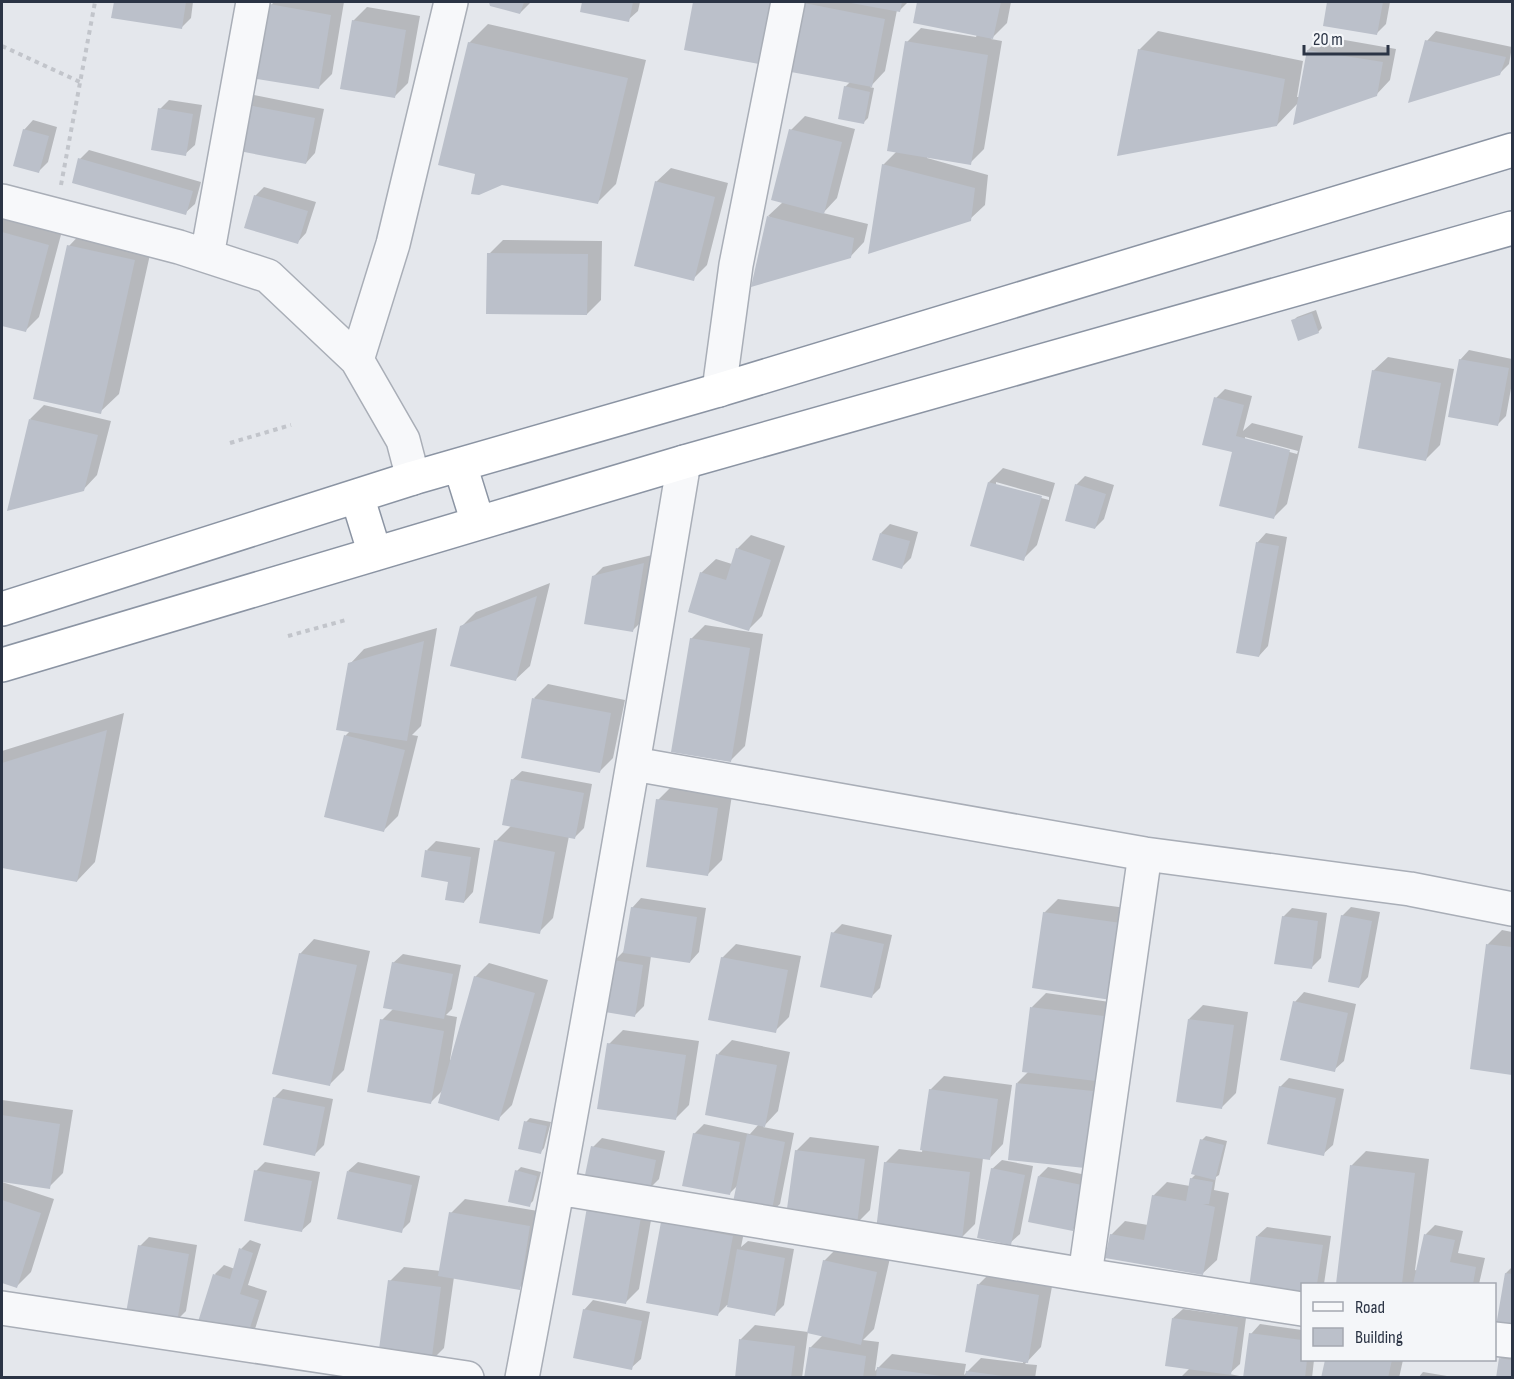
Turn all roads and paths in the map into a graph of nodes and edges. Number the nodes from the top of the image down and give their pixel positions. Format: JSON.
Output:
{"nodes":[{"id":1,"x":95,"y":2,"type":"edge"},
{"id":2,"x":253,"y":2,"type":"edge"},
{"id":3,"x":451,"y":2,"type":"edge"},
{"id":4,"x":788,"y":2,"type":"edge"},
{"id":5,"x":2,"y":46,"type":"edge"},
{"id":6,"x":80,"y":82,"type":"junction"},
{"id":7,"x":1512,"y":150,"type":"edge"},
{"id":8,"x":2,"y":201,"type":"edge"},
{"id":9,"x":55,"y":215,"type":"junction"},
{"id":10,"x":1512,"y":228,"type":"edge"},
{"id":11,"x":207,"y":256,"type":"junction"},
{"id":12,"x":357,"y":360,"type":"junction"},
{"id":13,"x":719,"y":390,"type":"junction"},
{"id":14,"x":291,"y":425,"type":"dead end"},
{"id":15,"x":230,"y":443,"type":"dead end"},
{"id":16,"x":684,"y":462,"type":"junction"},
{"id":17,"x":460,"y":465,"type":"junction"},
{"id":18,"x":413,"y":478,"type":"junction"},
{"id":19,"x":357,"y":496,"type":"junction"},
{"id":20,"x":478,"y":523,"type":"junction"},
{"id":21,"x":375,"y":554,"type":"junction"},
{"id":22,"x":2,"y":609,"type":"edge"},
{"id":23,"x":346,"y":620,"type":"dead end"},
{"id":24,"x":288,"y":636,"type":"dead end"},
{"id":25,"x":2,"y":665,"type":"edge"},
{"id":26,"x":634,"y":764,"type":"junction"},
{"id":27,"x":1144,"y":854,"type":"junction"},
{"id":28,"x":1512,"y":909,"type":"edge"},
{"id":29,"x":558,"y":1188,"type":"junction"},
{"id":30,"x":1085,"y":1275,"type":"junction"},
{"id":31,"x":2,"y":1308,"type":"edge"},
{"id":32,"x":1301,"y":1309,"type":"edge"},
{"id":33,"x":1496,"y":1339,"type":"edge"},
{"id":34,"x":1512,"y":1341,"type":"edge"},
{"id":35,"x":467,"y":1377,"type":"edge"},
{"id":36,"x":522,"y":1377,"type":"edge"}],
"edges":[{"from":1,"to":6,"type":"path"},
{"from":2,"to":11,"type":"street"},
{"from":3,"to":12,"type":"street"},
{"from":4,"to":13,"type":"street"},
{"from":5,"to":6,"type":"path"},
{"from":6,"to":9,"type":"path"},
{"from":7,"to":13,"type":"highway"},
{"from":8,"to":9,"type":"street"},
{"from":9,"to":11,"type":"street"},
{"from":10,"to":16,"type":"highway"},
{"from":11,"to":12,"type":"street"},
{"from":12,"to":18,"type":"street"},
{"from":13,"to":17,"type":"highway"},
{"from":14,"to":15,"type":"path"},
{"from":16,"to":20,"type":"highway"},
{"from":16,"to":26,"type":"street"},
{"from":17,"to":18,"type":"highway"},
{"from":17,"to":20,"type":"highway"},
{"from":18,"to":19,"type":"highway"},
{"from":19,"to":21,"type":"highway"},
{"from":19,"to":22,"type":"highway"},
{"from":20,"to":21,"type":"highway"},
{"from":21,"to":25,"type":"highway"},
{"from":23,"to":24,"type":"path"},
{"from":26,"to":27,"type":"street"},
{"from":26,"to":29,"type":"street"},
{"from":27,"to":28,"type":"street"},
{"from":27,"to":30,"type":"street"},
{"from":29,"to":30,"type":"street"},
{"from":29,"to":36,"type":"street"},
{"from":30,"to":32,"type":"street"},
{"from":31,"to":35,"type":"street"},
{"from":33,"to":34,"type":"street"}]}
